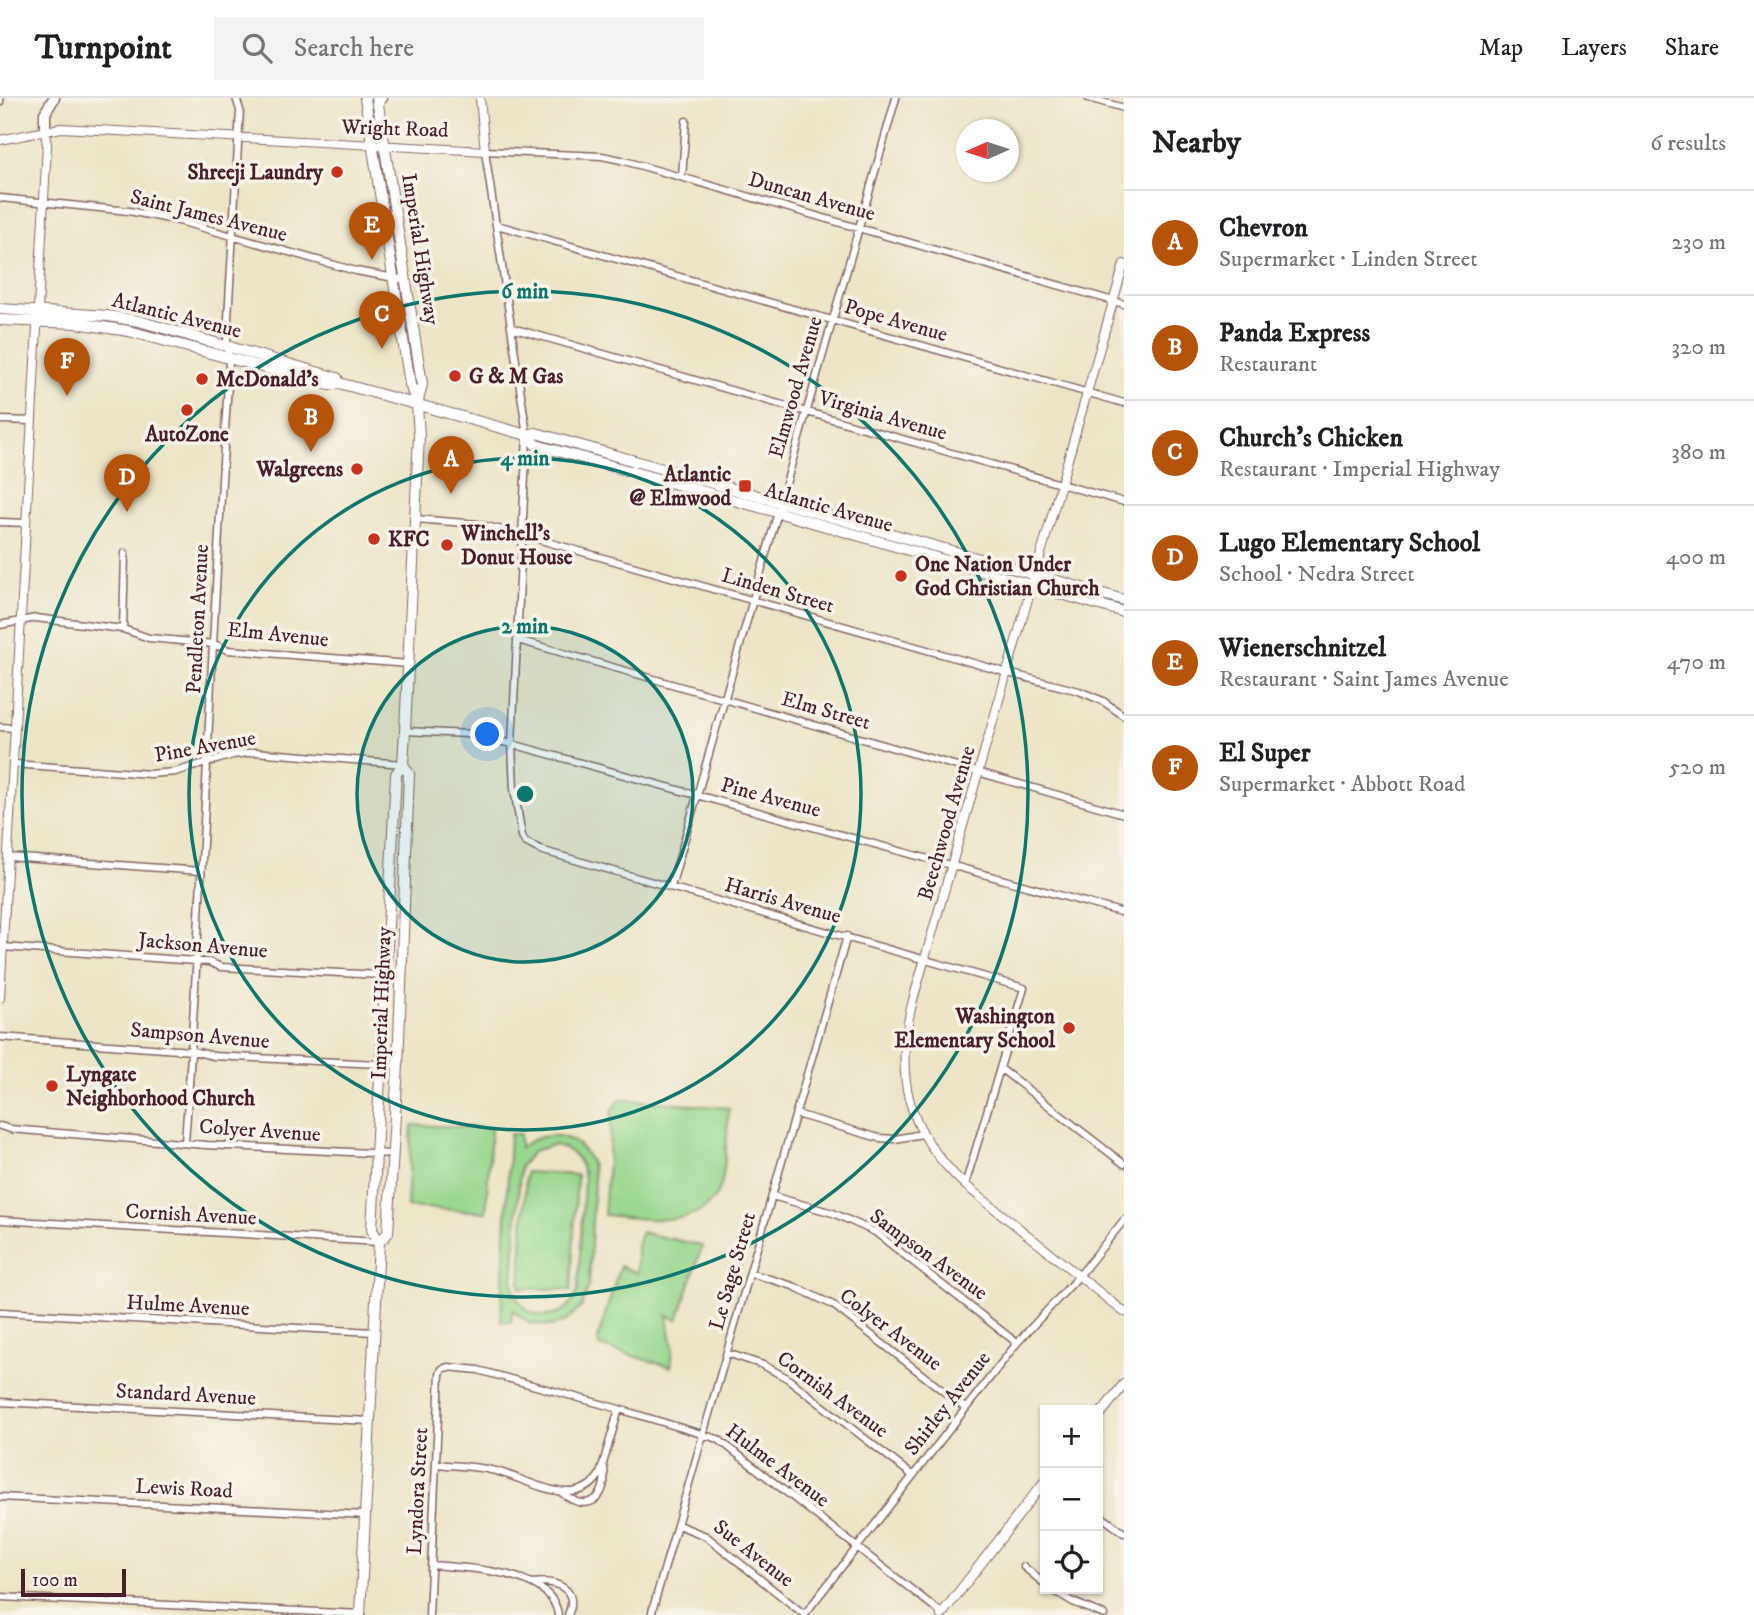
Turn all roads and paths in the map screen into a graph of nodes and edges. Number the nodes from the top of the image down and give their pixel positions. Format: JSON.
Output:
{"nodes":[{"id":1,"x":54,"y":98,"type":"edge"},
{"id":2,"x":236,"y":98,"type":"edge"},
{"id":3,"x":365,"y":98,"type":"edge"},
{"id":4,"x":480,"y":98,"type":"edge"},
{"id":5,"x":896,"y":98,"type":"edge"},
{"id":6,"x":1088,"y":98,"type":"edge"},
{"id":7,"x":379,"y":100,"type":"edge"},
{"id":8,"x":1124,"y":108,"type":"edge"},
{"id":9,"x":686,"y":121,"type":"dead end"},
{"id":10,"x":45,"y":132,"type":"junction"},
{"id":11,"x":238,"y":138,"type":"junction"},
{"id":12,"x":0,"y":140,"type":"edge"},
{"id":13,"x":384,"y":144,"type":"junction"},
{"id":14,"x":371,"y":145,"type":"junction"},
{"id":15,"x":485,"y":151,"type":"junction"},
{"id":16,"x":682,"y":177,"type":"junction"},
{"id":17,"x":0,"y":198,"type":"edge"},
{"id":18,"x":44,"y":202,"type":"junction"},
{"id":19,"x":497,"y":225,"type":"junction"},
{"id":20,"x":858,"y":228,"type":"junction"},
{"id":21,"x":232,"y":237,"type":"junction"},
{"id":22,"x":1124,"y":264,"type":"edge"},
{"id":23,"x":392,"y":279,"type":"junction"},
{"id":24,"x":406,"y":280,"type":"junction"},
{"id":25,"x":1113,"y":301,"type":"junction"},
{"id":26,"x":1124,"y":304,"type":"edge"},
{"id":27,"x":0,"y":309,"type":"edge"},
{"id":28,"x":37,"y":317,"type":"junction"},
{"id":29,"x":0,"y":320,"type":"edge"},
{"id":30,"x":832,"y":320,"type":"junction"},
{"id":31,"x":512,"y":328,"type":"junction"},
{"id":32,"x":228,"y":353,"type":"junction"},
{"id":33,"x":1087,"y":393,"type":"junction"},
{"id":34,"x":1124,"y":403,"type":"edge"},
{"id":35,"x":417,"y":406,"type":"junction"},
{"id":36,"x":806,"y":411,"type":"junction"},
{"id":37,"x":0,"y":420,"type":"edge"},
{"id":38,"x":32,"y":421,"type":"junction"},
{"id":39,"x":527,"y":435,"type":"junction"},
{"id":40,"x":1061,"y":484,"type":"junction"},
{"id":41,"x":1124,"y":502,"type":"edge"},
{"id":42,"x":779,"y":506,"type":"junction"},
{"id":43,"x":415,"y":519,"type":"junction"},
{"id":44,"x":0,"y":522,"type":"edge"},
{"id":45,"x":26,"y":523,"type":"junction"},
{"id":46,"x":523,"y":536,"type":"junction"},
{"id":47,"x":125,"y":552,"type":"dead end"},
{"id":48,"x":1033,"y":580,"type":"junction"},
{"id":49,"x":1124,"y":600,"type":"edge"},
{"id":50,"x":751,"y":601,"type":"junction"},
{"id":51,"x":1124,"y":612,"type":"edge"},
{"id":52,"x":21,"y":622,"type":"junction"},
{"id":53,"x":0,"y":625,"type":"edge"},
{"id":54,"x":123,"y":629,"type":"junction"},
{"id":55,"x":518,"y":640,"type":"junction"},
{"id":56,"x":214,"y":644,"type":"junction"},
{"id":57,"x":409,"y":664,"type":"junction"},
{"id":58,"x":1008,"y":673,"type":"junction"},
{"id":59,"x":723,"y":699,"type":"junction"},
{"id":60,"x":1124,"y":716,"type":"edge"},
{"id":61,"x":0,"y":727,"type":"edge"},
{"id":62,"x":15,"y":728,"type":"junction"},
{"id":63,"x":405,"y":731,"type":"junction"},
{"id":64,"x":512,"y":744,"type":"junction"},
{"id":65,"x":207,"y":763,"type":"junction"},
{"id":66,"x":13,"y":764,"type":"junction"},
{"id":67,"x":404,"y":764,"type":"junction"},
{"id":68,"x":980,"y":771,"type":"junction"},
{"id":69,"x":697,"y":795,"type":"junction"},
{"id":70,"x":1124,"y":814,"type":"edge"},
{"id":71,"x":5,"y":830,"type":"edge"},
{"id":72,"x":8,"y":857,"type":"junction"},
{"id":73,"x":953,"y":865,"type":"junction"},
{"id":74,"x":201,"y":871,"type":"junction"},
{"id":75,"x":671,"y":887,"type":"junction"},
{"id":76,"x":1124,"y":913,"type":"edge"},
{"id":77,"x":2,"y":928,"type":"edge"},
{"id":78,"x":847,"y":936,"type":"junction"},
{"id":79,"x":3,"y":947,"type":"junction"},
{"id":80,"x":926,"y":959,"type":"junction"},
{"id":81,"x":198,"y":961,"type":"junction"},
{"id":82,"x":386,"y":975,"type":"junction"},
{"id":83,"x":401,"y":976,"type":"junction"},
{"id":84,"x":0,"y":998,"type":"edge"},
{"id":85,"x":0,"y":1037,"type":"edge"},
{"id":86,"x":191,"y":1051,"type":"junction"},
{"id":87,"x":382,"y":1063,"type":"junction"},
{"id":88,"x":398,"y":1065,"type":"junction"},
{"id":89,"x":1001,"y":1069,"type":"junction"},
{"id":90,"x":796,"y":1114,"type":"junction"},
{"id":91,"x":0,"y":1126,"type":"edge"},
{"id":92,"x":922,"y":1134,"type":"junction"},
{"id":93,"x":185,"y":1142,"type":"junction"},
{"id":94,"x":377,"y":1154,"type":"junction"},
{"id":95,"x":392,"y":1154,"type":"junction"},
{"id":96,"x":1124,"y":1164,"type":"edge"},
{"id":97,"x":965,"y":1185,"type":"junction"},
{"id":98,"x":772,"y":1196,"type":"junction"},
{"id":99,"x":0,"y":1220,"type":"edge"},
{"id":100,"x":1124,"y":1220,"type":"edge"},
{"id":101,"x":379,"y":1242,"type":"junction"},
{"id":102,"x":750,"y":1273,"type":"junction"},
{"id":103,"x":1079,"y":1276,"type":"junction"},
{"id":104,"x":0,"y":1312,"type":"edge"},
{"id":105,"x":1124,"y":1312,"type":"edge"},
{"id":106,"x":374,"y":1332,"type":"junction"},
{"id":107,"x":1017,"y":1343,"type":"junction"},
{"id":108,"x":727,"y":1353,"type":"junction"},
{"id":109,"x":442,"y":1369,"type":"joint"},
{"id":110,"x":1124,"y":1384,"type":"edge"},
{"id":111,"x":0,"y":1402,"type":"edge"},
{"id":112,"x":965,"y":1408,"type":"junction"},
{"id":113,"x":619,"y":1409,"type":"junction"},
{"id":114,"x":1103,"y":1411,"type":"edge"},
{"id":115,"x":370,"y":1420,"type":"junction"},
{"id":116,"x":704,"y":1435,"type":"junction"},
{"id":117,"x":437,"y":1464,"type":"junction"},
{"id":118,"x":604,"y":1465,"type":"junction"},
{"id":119,"x":912,"y":1475,"type":"junction"},
{"id":120,"x":1040,"y":1487,"type":"edge"},
{"id":121,"x":560,"y":1492,"type":"junction"},
{"id":122,"x":0,"y":1497,"type":"edge"},
{"id":123,"x":366,"y":1515,"type":"junction"},
{"id":124,"x":1103,"y":1518,"type":"edge"},
{"id":125,"x":678,"y":1525,"type":"junction"},
{"id":126,"x":1124,"y":1533,"type":"edge"},
{"id":127,"x":857,"y":1547,"type":"junction"},
{"id":128,"x":431,"y":1565,"type":"junction"},
{"id":129,"x":1024,"y":1567,"type":"dead end"},
{"id":130,"x":1040,"y":1580,"type":"edge"},
{"id":131,"x":533,"y":1583,"type":"junction"},
{"id":132,"x":1059,"y":1594,"type":"edge"},
{"id":133,"x":0,"y":1597,"type":"edge"},
{"id":134,"x":360,"y":1614,"type":"edge"},
{"id":135,"x":942,"y":1614,"type":"edge"},
{"id":136,"x":429,"y":1615,"type":"edge"},
{"id":137,"x":558,"y":1615,"type":"edge"},
{"id":138,"x":568,"y":1615,"type":"edge"},
{"id":139,"x":651,"y":1615,"type":"edge"},
{"id":140,"x":805,"y":1615,"type":"edge"},
{"id":141,"x":1104,"y":1615,"type":"edge"}],
"edges":[{"from":1,"to":10,"type":"highway"},
{"from":2,"to":11,"type":"street","name":"Pendleton Avenue"},
{"from":3,"to":14,"type":"main road","name":"Imperial Highway"},
{"from":4,"to":15,"type":"street"},
{"from":5,"to":20,"type":"street","name":"Elmwood Avenue"},
{"from":6,"to":8,"type":"street"},
{"from":7,"to":13,"type":"main road","name":"Imperial Highway"},
{"from":9,"to":16,"type":"street"},
{"from":10,"to":11,"type":"street","name":"Wright Road"},
{"from":10,"to":12,"type":"street","name":"Wright Road"},
{"from":10,"to":18,"type":"street"},
{"from":11,"to":14,"type":"street","name":"Wright Road"},
{"from":11,"to":21,"type":"street","name":"Pendleton Avenue"},
{"from":13,"to":14,"type":"street","name":"Wright Road"},
{"from":13,"to":15,"type":"street","name":"Wright Road"},
{"from":13,"to":24,"type":"main road","name":"Imperial Highway"},
{"from":14,"to":23,"type":"main road","name":"Imperial Highway"},
{"from":15,"to":16,"type":"street","name":"Duncan Avenue"},
{"from":15,"to":19,"type":"street"},
{"from":16,"to":20,"type":"street","name":"Duncan Avenue"},
{"from":17,"to":18,"type":"street","name":"Saint James Avenue"},
{"from":18,"to":21,"type":"street","name":"Saint James Avenue"},
{"from":18,"to":28,"type":"street"},
{"from":19,"to":30,"type":"street","name":"Pope Avenue"},
{"from":19,"to":31,"type":"street"},
{"from":20,"to":25,"type":"street","name":"Duncan Avenue"},
{"from":20,"to":30,"type":"street","name":"Elmwood Avenue"},
{"from":21,"to":23,"type":"street","name":"Saint James Avenue"},
{"from":21,"to":32,"type":"street","name":"Pendleton Avenue"},
{"from":22,"to":25,"type":"street","name":"Beechwood Avenue"},
{"from":23,"to":24,"type":"street","name":"Saint James Avenue"},
{"from":23,"to":35,"type":"main road","name":"Imperial Highway"},
{"from":24,"to":35,"type":"main road","name":"Imperial Highway"},
{"from":25,"to":26,"type":"street","name":"Duncan Avenue"},
{"from":25,"to":33,"type":"street","name":"Beechwood Avenue"},
{"from":27,"to":28,"type":"main road","name":"Atlantic Avenue"},
{"from":28,"to":29,"type":"main road","name":"Atlantic Avenue"},
{"from":28,"to":32,"type":"main road","name":"Atlantic Avenue"},
{"from":28,"to":38,"type":"street"},
{"from":30,"to":33,"type":"street","name":"Pope Avenue"},
{"from":30,"to":36,"type":"street","name":"Elmwood Avenue"},
{"from":31,"to":36,"type":"street","name":"Virginia Avenue"},
{"from":31,"to":39,"type":"street"},
{"from":32,"to":35,"type":"main road","name":"Atlantic Avenue"},
{"from":32,"to":56,"type":"street","name":"Pendleton Avenue"},
{"from":33,"to":34,"type":"street","name":"Pope Avenue"},
{"from":33,"to":40,"type":"street","name":"Beechwood Avenue"},
{"from":35,"to":39,"type":"main road","name":"Atlantic Avenue"},
{"from":35,"to":43,"type":"main road","name":"Imperial Highway"},
{"from":36,"to":40,"type":"street","name":"Virginia Avenue"},
{"from":36,"to":42,"type":"street","name":"Elmwood Avenue"},
{"from":37,"to":38,"type":"street"},
{"from":38,"to":45,"type":"street"},
{"from":39,"to":42,"type":"main road","name":"Atlantic Avenue"},
{"from":39,"to":46,"type":"street"},
{"from":40,"to":41,"type":"street","name":"Virginia Avenue"},
{"from":40,"to":48,"type":"street","name":"Beechwood Avenue"},
{"from":42,"to":48,"type":"main road","name":"Atlantic Avenue"},
{"from":42,"to":50,"type":"street","name":"Elmwood Avenue"},
{"from":43,"to":46,"type":"street","name":"Linden Street"},
{"from":43,"to":57,"type":"main road","name":"Imperial Highway"},
{"from":44,"to":45,"type":"street"},
{"from":45,"to":52,"type":"street"},
{"from":46,"to":50,"type":"street","name":"Linden Street"},
{"from":46,"to":55,"type":"street"},
{"from":47,"to":54,"type":"street"},
{"from":48,"to":49,"type":"main road","name":"Atlantic Avenue"},
{"from":48,"to":51,"type":"main road","name":"Atlantic Avenue"},
{"from":48,"to":58,"type":"street","name":"Beechwood Avenue"},
{"from":50,"to":58,"type":"street","name":"Linden Street"},
{"from":50,"to":59,"type":"street","name":"Elmwood Avenue"},
{"from":52,"to":53,"type":"street","name":"Elm Avenue"},
{"from":52,"to":54,"type":"street","name":"Elm Avenue"},
{"from":52,"to":62,"type":"street"},
{"from":54,"to":56,"type":"street","name":"Elm Avenue"},
{"from":55,"to":59,"type":"street","name":"Elm Street"},
{"from":55,"to":64,"type":"street"},
{"from":56,"to":57,"type":"street","name":"Elm Avenue"},
{"from":56,"to":65,"type":"street","name":"Pendleton Avenue"},
{"from":57,"to":63,"type":"main road","name":"Imperial Highway"},
{"from":58,"to":60,"type":"street","name":"Linden Street"},
{"from":58,"to":68,"type":"street","name":"Beechwood Avenue"},
{"from":59,"to":68,"type":"street","name":"Elm Street"},
{"from":59,"to":69,"type":"street","name":"Elmwood Avenue"},
{"from":61,"to":62,"type":"street"},
{"from":62,"to":66,"type":"street"},
{"from":63,"to":64,"type":"street","name":"Pine Avenue"},
{"from":63,"to":67,"type":"main road","name":"Imperial Highway"},
{"from":64,"to":69,"type":"street","name":"Pine Avenue"},
{"from":64,"to":75,"type":"street","name":"Harris Avenue"},
{"from":65,"to":66,"type":"street","name":"Pine Avenue"},
{"from":65,"to":67,"type":"street","name":"Pine Avenue"},
{"from":65,"to":74,"type":"street","name":"Pendleton Avenue"},
{"from":66,"to":71,"type":"street"},
{"from":67,"to":82,"type":"main road","name":"Imperial Highway"},
{"from":67,"to":83,"type":"main road","name":"Imperial Highway"},
{"from":68,"to":70,"type":"street","name":"Elm Street"},
{"from":68,"to":73,"type":"street","name":"Beechwood Avenue"},
{"from":69,"to":73,"type":"street","name":"Pine Avenue"},
{"from":69,"to":75,"type":"street","name":"Elmwood Avenue"},
{"from":71,"to":72,"type":"street"},
{"from":72,"to":74,"type":"street"},
{"from":72,"to":77,"type":"street"},
{"from":73,"to":76,"type":"street","name":"Pine Avenue"},
{"from":73,"to":80,"type":"street","name":"Beechwood Avenue"},
{"from":74,"to":81,"type":"street","name":"Pendleton Avenue"},
{"from":75,"to":78,"type":"street","name":"Harris Avenue"},
{"from":77,"to":79,"type":"street"},
{"from":78,"to":80,"type":"street","name":"Harris Avenue"},
{"from":78,"to":90,"type":"street","name":"Le Sage Street"},
{"from":79,"to":81,"type":"street","name":"Jackson Avenue"},
{"from":79,"to":84,"type":"street"},
{"from":80,"to":89,"type":"street","name":"Harris Avenue"},
{"from":80,"to":92,"type":"street","name":"Beechwood Avenue"},
{"from":81,"to":82,"type":"street","name":"Jackson Avenue"},
{"from":81,"to":86,"type":"street","name":"Pendleton Avenue"},
{"from":82,"to":83,"type":"street","name":"Jackson Avenue"},
{"from":82,"to":87,"type":"main road","name":"Imperial Highway"},
{"from":83,"to":88,"type":"main road","name":"Imperial Highway"},
{"from":85,"to":86,"type":"street","name":"Sampson Avenue"},
{"from":86,"to":87,"type":"street","name":"Sampson Avenue"},
{"from":86,"to":93,"type":"street","name":"Pendleton Avenue"},
{"from":87,"to":88,"type":"street","name":"Sampson Avenue"},
{"from":87,"to":94,"type":"main road","name":"Imperial Highway"},
{"from":88,"to":95,"type":"main road","name":"Imperial Highway"},
{"from":89,"to":96,"type":"street"},
{"from":89,"to":97,"type":"street"},
{"from":90,"to":92,"type":"street"},
{"from":90,"to":98,"type":"street","name":"Le Sage Street"},
{"from":91,"to":93,"type":"street","name":"Colyer Avenue"},
{"from":92,"to":97,"type":"street","name":"Beechwood Avenue"},
{"from":93,"to":94,"type":"street","name":"Colyer Avenue"},
{"from":94,"to":95,"type":"street","name":"Colyer Avenue"},
{"from":94,"to":101,"type":"main road","name":"Imperial Highway"},
{"from":95,"to":101,"type":"main road","name":"Imperial Highway"},
{"from":97,"to":103,"type":"street","name":"Beechwood Avenue"},
{"from":98,"to":102,"type":"street","name":"Le Sage Street"},
{"from":98,"to":107,"type":"street","name":"Sampson Avenue"},
{"from":99,"to":101,"type":"street","name":"Cornish Avenue"},
{"from":100,"to":103,"type":"street","name":"Shirley Avenue"},
{"from":101,"to":106,"type":"main road","name":"Imperial Highway"},
{"from":102,"to":108,"type":"street","name":"Le Sage Street"},
{"from":102,"to":112,"type":"street","name":"Colyer Avenue"},
{"from":103,"to":105,"type":"street","name":"Beechwood Avenue"},
{"from":103,"to":107,"type":"street","name":"Shirley Avenue"},
{"from":104,"to":106,"type":"street","name":"Hulme Avenue"},
{"from":106,"to":115,"type":"main road","name":"Imperial Highway"},
{"from":107,"to":112,"type":"street","name":"Shirley Avenue"},
{"from":108,"to":116,"type":"street","name":"Le Sage Street"},
{"from":108,"to":119,"type":"street","name":"Cornish Avenue"},
{"from":109,"to":113,"type":"street","name":"Hulme Avenue"},
{"from":109,"to":117,"type":"street","name":"Lyndora Street"},
{"from":110,"to":114,"type":"main road"},
{"from":111,"to":115,"type":"street","name":"Standard Avenue"},
{"from":112,"to":119,"type":"street","name":"Shirley Avenue"},
{"from":113,"to":116,"type":"street","name":"Hulme Avenue"},
{"from":113,"to":118,"type":"street"},
{"from":115,"to":123,"type":"main road","name":"Imperial Highway"},
{"from":116,"to":125,"type":"street","name":"Le Sage Street"},
{"from":116,"to":127,"type":"street","name":"Hulme Avenue"},
{"from":117,"to":121,"type":"street"},
{"from":117,"to":128,"type":"street","name":"Lyndora Street"},
{"from":118,"to":121,"type":"street"},
{"from":118,"to":121,"type":"street"},
{"from":119,"to":127,"type":"street","name":"Shirley Avenue"},
{"from":120,"to":135,"type":"main road"},
{"from":122,"to":123,"type":"street","name":"Lewis Road"},
{"from":123,"to":134,"type":"main road","name":"Imperial Highway"},
{"from":124,"to":126,"type":"street"},
{"from":125,"to":139,"type":"street","name":"Le Sage Street"},
{"from":125,"to":140,"type":"street","name":"Sue Avenue"},
{"from":127,"to":135,"type":"street","name":"Hulme Avenue"},
{"from":127,"to":140,"type":"street","name":"Shirley Avenue"},
{"from":128,"to":131,"type":"street"},
{"from":128,"to":136,"type":"street","name":"Lyndora Street"},
{"from":129,"to":130,"type":"street"},
{"from":131,"to":137,"type":"street"},
{"from":131,"to":138,"type":"street"},
{"from":132,"to":141,"type":"street"},
{"from":133,"to":134,"type":"street"}]}
